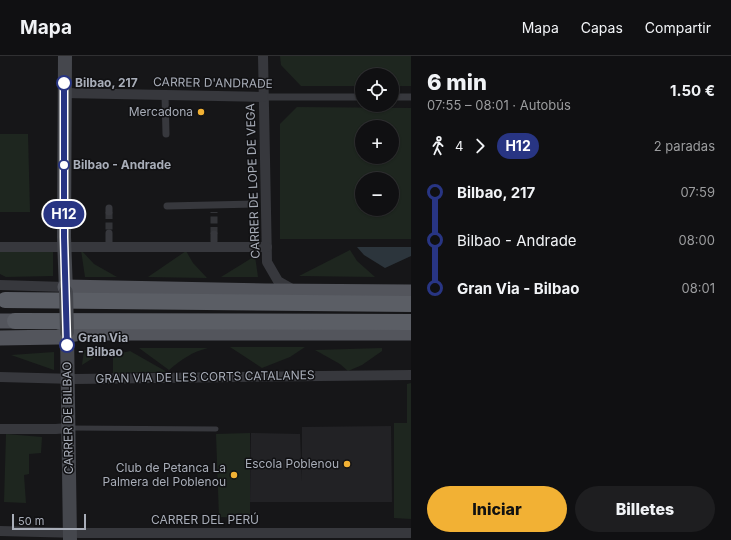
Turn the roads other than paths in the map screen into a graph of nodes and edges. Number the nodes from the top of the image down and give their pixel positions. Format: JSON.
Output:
{"nodes":[{"id":1,"x":65,"y":56,"type":"edge"},
{"id":2,"x":263,"y":56,"type":"edge"},
{"id":3,"x":64,"y":93,"type":"junction"},
{"id":4,"x":165,"y":95,"type":"junction"},
{"id":5,"x":263,"y":97,"type":"junction"},
{"id":6,"x":355,"y":97,"type":"edge"},
{"id":7,"x":399,"y":97,"type":"edge"},
{"id":8,"x":411,"y":97,"type":"edge"},
{"id":9,"x":166,"y":134,"type":"dead end"},
{"id":10,"x":255,"y":204,"type":"dead end"},
{"id":11,"x":167,"y":206,"type":"dead end"},
{"id":12,"x":109,"y":233,"type":"tunnel mouth"},
{"id":13,"x":109,"y":242,"type":"dead end"},
{"id":14,"x":0,"y":247,"type":"edge"},
{"id":15,"x":267,"y":247,"type":"junction"},
{"id":16,"x":64,"y":248,"type":"junction"},
{"id":17,"x":0,"y":285,"type":"edge"},
{"id":18,"x":65,"y":290,"type":"junction"},
{"id":19,"x":297,"y":291,"type":"junction"},
{"id":20,"x":411,"y":292,"type":"edge"},
{"id":21,"x":3,"y":300,"type":"edge"},
{"id":22,"x":411,"y":304,"type":"edge"},
{"id":23,"x":7,"y":321,"type":"edge"},
{"id":24,"x":411,"y":322,"type":"edge"},
{"id":25,"x":67,"y":333,"type":"junction"},
{"id":26,"x":411,"y":333,"type":"edge"},
{"id":27,"x":0,"y":338,"type":"edge"},
{"id":28,"x":411,"y":375,"type":"edge"},
{"id":29,"x":0,"y":377,"type":"edge"},
{"id":30,"x":68,"y":378,"type":"junction"},
{"id":31,"x":68,"y":428,"type":"junction"},
{"id":32,"x":0,"y":429,"type":"edge"},
{"id":33,"x":216,"y":429,"type":"dead end"},
{"id":34,"x":0,"y":531,"type":"edge"},
{"id":35,"x":411,"y":533,"type":"edge"},
{"id":36,"x":70,"y":537,"type":"edge"}],
"edges":[{"from":1,"to":3,"type":"main road","name":"CARRER DE BILBAO"},
{"from":2,"to":5,"type":"street","name":"CARRER DE LOPE DE VEGA"},
{"from":3,"to":4,"type":"street","name":"CARRER D'ANDRADE"},
{"from":3,"to":16,"type":"main road","name":"CARRER DE BILBAO"},
{"from":4,"to":5,"type":"street","name":"CARRER D'ANDRADE"},
{"from":4,"to":9,"type":"street"},
{"from":5,"to":6,"type":"street","name":"CARRER D'ANDRADE"},
{"from":5,"to":15,"type":"street","name":"CARRER DE LOPE DE VEGA"},
{"from":7,"to":8,"type":"street"},
{"from":10,"to":11,"type":"street"},
{"from":12,"to":13,"type":"street"},
{"from":14,"to":16,"type":"street"},
{"from":15,"to":16,"type":"street"},
{"from":15,"to":19,"type":"street","name":"CARRER DE LOPE DE VEGA"},
{"from":16,"to":18,"type":"main road","name":"CARRER DE BILBAO"},
{"from":17,"to":18,"type":"street"},
{"from":18,"to":19,"type":"main road"},
{"from":18,"to":25,"type":"main road","name":"CARRER DE BILBAO","bridge":true},
{"from":19,"to":20,"type":"main road"},
{"from":21,"to":22,"type":"highway"},
{"from":23,"to":24,"type":"highway"},
{"from":25,"to":26,"type":"main road"},
{"from":25,"to":27,"type":"main road"},
{"from":25,"to":30,"type":"main road","name":"CARRER DE BILBAO"},
{"from":28,"to":30,"type":"street","name":"GRAN VIA DE LES CORTS CATALANES"},
{"from":29,"to":30,"type":"street","name":"GRAN VIA DE LES CORTS CATALANES"},
{"from":30,"to":31,"type":"main road","name":"CARRER DE BILBAO"},
{"from":31,"to":32,"type":"street"},
{"from":31,"to":33,"type":"lane"},
{"from":31,"to":36,"type":"main road","name":"CARRER DE BILBAO"},
{"from":34,"to":36,"type":"street","name":"CARRER DEL PERÚ"},
{"from":35,"to":36,"type":"street","name":"CARRER DEL PERÚ"}]}
